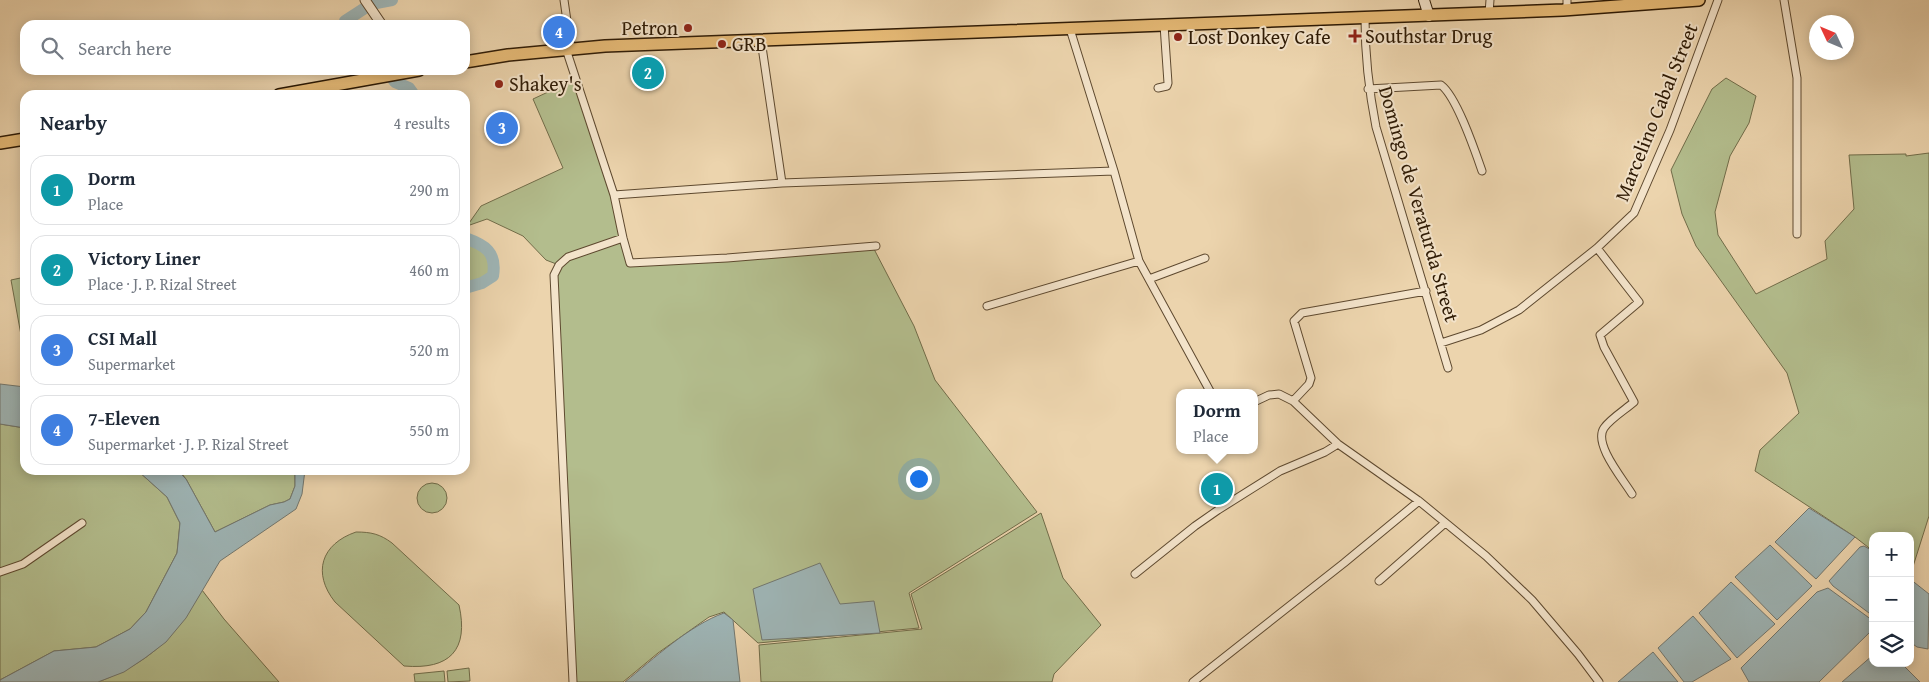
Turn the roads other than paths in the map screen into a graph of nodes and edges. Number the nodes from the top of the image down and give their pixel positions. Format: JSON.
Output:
{"nodes":[{"id":1,"x":365,"y":0,"type":"edge"},
{"id":2,"x":564,"y":0,"type":"edge"},
{"id":3,"x":1424,"y":0,"type":"edge"},
{"id":4,"x":1490,"y":0,"type":"edge"},
{"id":5,"x":1699,"y":0,"type":"edge"},
{"id":6,"x":1718,"y":0,"type":"edge"},
{"id":7,"x":1784,"y":0,"type":"edge"},
{"id":8,"x":1674,"y":1,"type":"edge"},
{"id":9,"x":1567,"y":5,"type":"edge"},
{"id":10,"x":1489,"y":13,"type":"junction"},
{"id":11,"x":1429,"y":16,"type":"junction"},
{"id":12,"x":1364,"y":18,"type":"junction"},
{"id":13,"x":379,"y":20,"type":"edge"},
{"id":14,"x":1164,"y":25,"type":"junction"},
{"id":15,"x":1070,"y":29,"type":"junction"},
{"id":16,"x":760,"y":40,"type":"junction"},
{"id":17,"x":569,"y":49,"type":"junction"},
{"id":18,"x":470,"y":61,"type":"edge"},
{"id":19,"x":388,"y":75,"type":"edge"},
{"id":20,"x":1158,"y":88,"type":"dead end"},
{"id":21,"x":1368,"y":89,"type":"junction"},
{"id":22,"x":315,"y":90,"type":"edge"},
{"id":23,"x":20,"y":140,"type":"edge"},
{"id":24,"x":0,"y":143,"type":"edge"},
{"id":25,"x":1114,"y":171,"type":"junction"},
{"id":26,"x":1482,"y":171,"type":"dead end"},
{"id":27,"x":782,"y":184,"type":"junction"},
{"id":28,"x":614,"y":195,"type":"junction"},
{"id":29,"x":1797,"y":234,"type":"dead end"},
{"id":30,"x":623,"y":238,"type":"junction"},
{"id":31,"x":876,"y":246,"type":"dead end"},
{"id":32,"x":1597,"y":248,"type":"junction"},
{"id":33,"x":1205,"y":258,"type":"dead end"},
{"id":34,"x":1139,"y":261,"type":"junction"},
{"id":35,"x":1149,"y":279,"type":"junction"},
{"id":36,"x":1426,"y":291,"type":"junction"},
{"id":37,"x":987,"y":306,"type":"dead end"},
{"id":38,"x":1441,"y":343,"type":"junction"},
{"id":39,"x":1448,"y":368,"type":"dead end"},
{"id":40,"x":1209,"y":389,"type":"edge"},
{"id":41,"x":1258,"y":400,"type":"edge"},
{"id":42,"x":1294,"y":401,"type":"junction"},
{"id":43,"x":1338,"y":444,"type":"junction"},
{"id":44,"x":1632,"y":494,"type":"dead end"},
{"id":45,"x":1419,"y":501,"type":"junction"},
{"id":46,"x":82,"y":523,"type":"dead end"},
{"id":47,"x":1445,"y":523,"type":"junction"},
{"id":48,"x":0,"y":572,"type":"edge"},
{"id":49,"x":1135,"y":574,"type":"dead end"},
{"id":50,"x":1378,"y":581,"type":"dead end"},
{"id":51,"x":573,"y":682,"type":"edge"},
{"id":52,"x":1193,"y":682,"type":"edge"},
{"id":53,"x":1599,"y":682,"type":"edge"}],
"edges":[{"from":1,"to":13,"type":"street"},
{"from":2,"to":17,"type":"street"},
{"from":3,"to":11,"type":"main road"},
{"from":4,"to":10,"type":"street"},
{"from":5,"to":8,"type":"main road"},
{"from":6,"to":32,"type":"street","name":"Marcelino Cabal Street"},
{"from":7,"to":29,"type":"street"},
{"from":8,"to":9,"type":"main road"},
{"from":9,"to":10,"type":"main road"},
{"from":10,"to":11,"type":"main road"},
{"from":11,"to":12,"type":"main road"},
{"from":12,"to":14,"type":"main road"},
{"from":12,"to":21,"type":"street","name":"Domingo de Veraturda Street"},
{"from":14,"to":15,"type":"main road"},
{"from":14,"to":20,"type":"street"},
{"from":15,"to":16,"type":"main road"},
{"from":15,"to":25,"type":"street"},
{"from":16,"to":17,"type":"main road"},
{"from":16,"to":27,"type":"street"},
{"from":17,"to":18,"type":"main road"},
{"from":17,"to":28,"type":"street"},
{"from":19,"to":22,"type":"main road"},
{"from":21,"to":26,"type":"street"},
{"from":21,"to":36,"type":"street","name":"Domingo de Veraturda Street"},
{"from":23,"to":24,"type":"main road"},
{"from":25,"to":27,"type":"street"},
{"from":25,"to":34,"type":"street"},
{"from":27,"to":28,"type":"street"},
{"from":28,"to":30,"type":"street"},
{"from":30,"to":31,"type":"street"},
{"from":30,"to":51,"type":"street"},
{"from":32,"to":38,"type":"street","name":"Marcelino Cabal Street"},
{"from":32,"to":44,"type":"street"},
{"from":33,"to":35,"type":"street"},
{"from":34,"to":35,"type":"street"},
{"from":34,"to":37,"type":"street"},
{"from":35,"to":40,"type":"street"},
{"from":36,"to":38,"type":"street","name":"Domingo de Veraturda Street"},
{"from":36,"to":42,"type":"street"},
{"from":38,"to":39,"type":"street","name":"Domingo de Veraturda Street"},
{"from":41,"to":42,"type":"street"},
{"from":42,"to":43,"type":"street"},
{"from":43,"to":45,"type":"street"},
{"from":43,"to":49,"type":"street"},
{"from":45,"to":47,"type":"street"},
{"from":45,"to":52,"type":"street"},
{"from":46,"to":48,"type":"street"},
{"from":47,"to":50,"type":"street"},
{"from":47,"to":53,"type":"street"}]}
